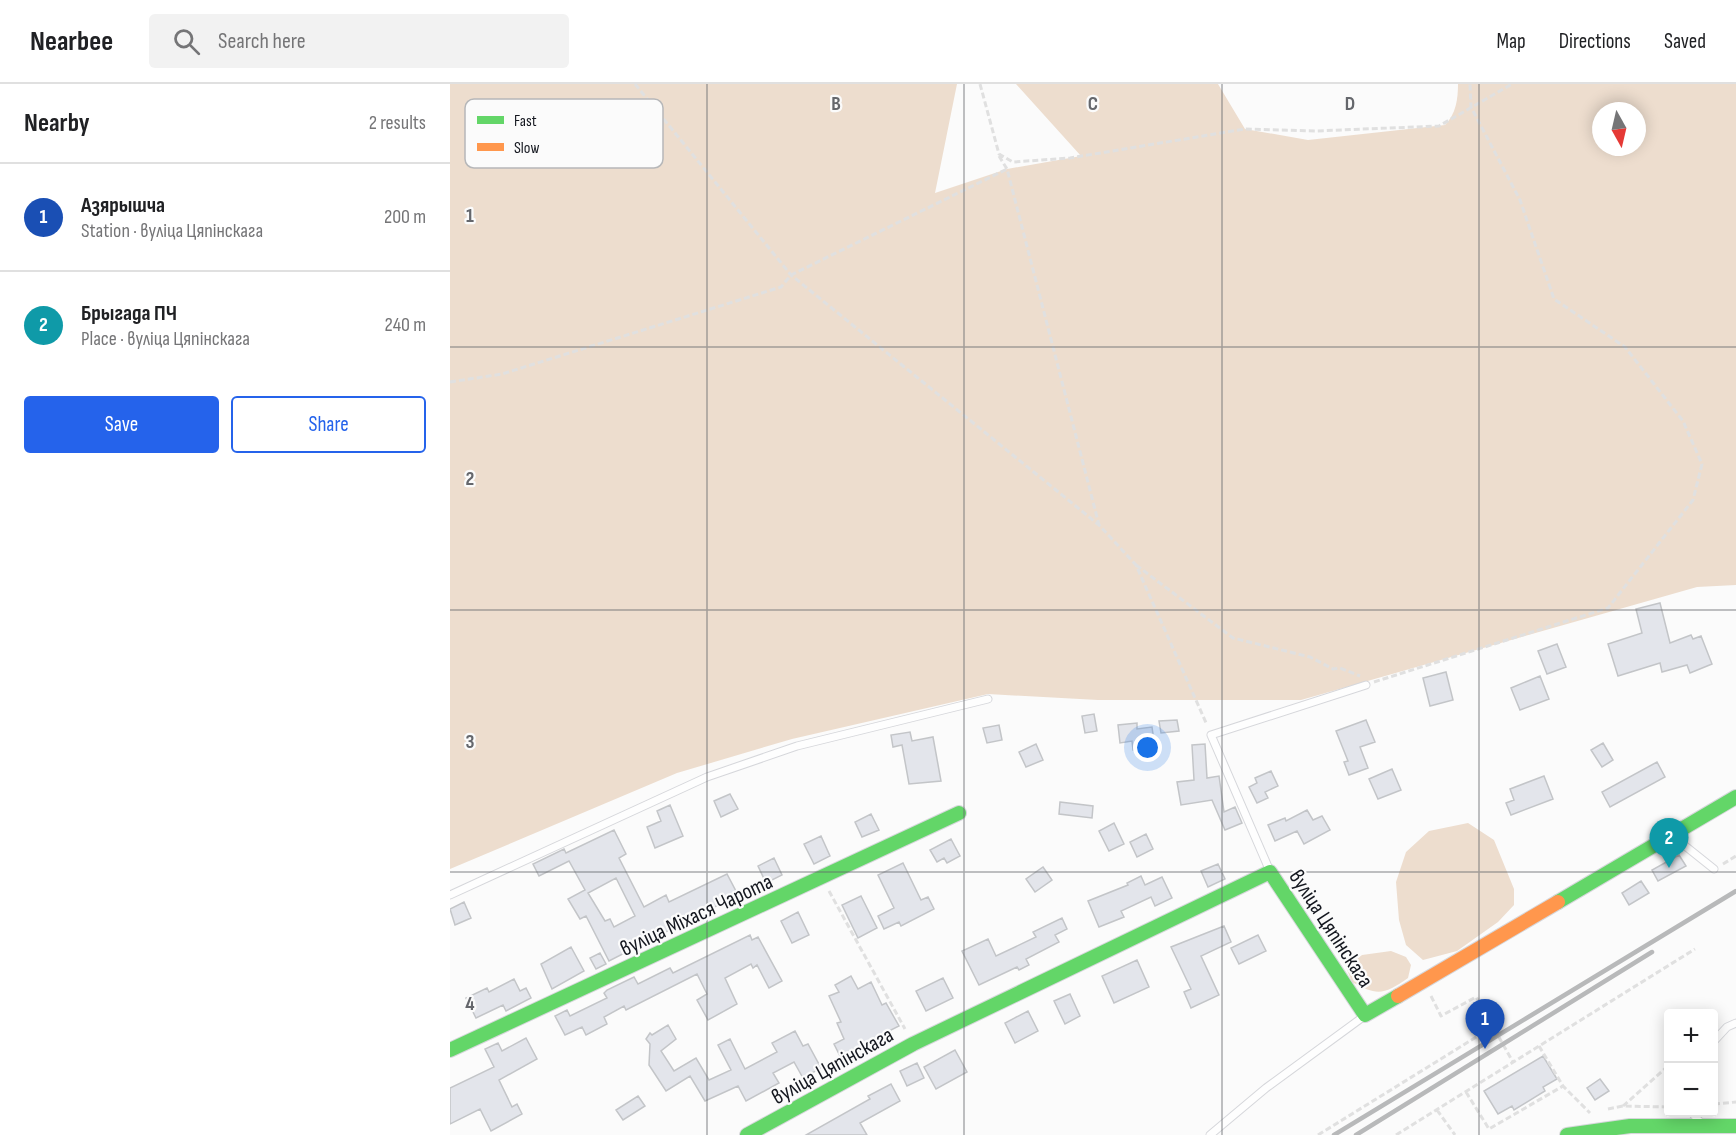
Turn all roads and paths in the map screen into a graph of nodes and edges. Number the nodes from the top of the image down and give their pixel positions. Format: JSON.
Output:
{"nodes":[{"id":1,"x":635,"y":84,"type":"edge"},
{"id":2,"x":980,"y":84,"type":"edge"},
{"id":3,"x":1470,"y":84,"type":"edge"},
{"id":4,"x":1512,"y":84,"type":"edge"},
{"id":5,"x":647,"y":99,"type":"edge"},
{"id":6,"x":1471,"y":107,"type":"junction"},
{"id":7,"x":663,"y":118,"type":"edge"},
{"id":8,"x":999,"y":154,"type":"junction"},
{"id":9,"x":1007,"y":169,"type":"junction"},
{"id":10,"x":791,"y":275,"type":"junction"},
{"id":11,"x":450,"y":382,"type":"edge"},
{"id":12,"x":1099,"y":525,"type":"junction"},
{"id":13,"x":1136,"y":565,"type":"junction"},
{"id":14,"x":1366,"y":685,"type":"junction"},
{"id":15,"x":988,"y":699,"type":"dead end"},
{"id":16,"x":1211,"y":735,"type":"junction"},
{"id":17,"x":1736,"y":797,"type":"edge"},
{"id":18,"x":959,"y":813,"type":"dead end"},
{"id":19,"x":1672,"y":835,"type":"junction"},
{"id":20,"x":1736,"y":856,"type":"edge"},
{"id":21,"x":1714,"y":869,"type":"joint"},
{"id":22,"x":1270,"y":872,"type":"junction"},
{"id":23,"x":822,"y":879,"type":"junction"},
{"id":24,"x":450,"y":895,"type":"edge"},
{"id":25,"x":1695,"y":949,"type":"dead end"},
{"id":26,"x":1424,"y":981,"type":"junction"},
{"id":27,"x":1365,"y":1016,"type":"junction"},
{"id":28,"x":1736,"y":1023,"type":"edge"},
{"id":29,"x":1494,"y":1026,"type":"junction"},
{"id":30,"x":1718,"y":1036,"type":"edge"},
{"id":31,"x":914,"y":1044,"type":"junction"},
{"id":32,"x":1539,"y":1046,"type":"junction"},
{"id":33,"x":450,"y":1050,"type":"edge"},
{"id":34,"x":1513,"y":1062,"type":"junction"},
{"id":35,"x":1664,"y":1070,"type":"edge"},
{"id":36,"x":1563,"y":1086,"type":"junction"},
{"id":37,"x":1466,"y":1092,"type":"junction"},
{"id":38,"x":1736,"y":1102,"type":"edge"},
{"id":39,"x":1718,"y":1104,"type":"edge"},
{"id":40,"x":1623,"y":1106,"type":"dead end"},
{"id":41,"x":1437,"y":1110,"type":"junction"},
{"id":42,"x":1695,"y":1117,"type":"edge"},
{"id":43,"x":1736,"y":1126,"type":"edge"},
{"id":44,"x":1706,"y":1128,"type":"junction"},
{"id":45,"x":1606,"y":1129,"type":"junction"},
{"id":46,"x":747,"y":1135,"type":"edge"},
{"id":47,"x":1210,"y":1135,"type":"edge"},
{"id":48,"x":1317,"y":1135,"type":"edge"},
{"id":49,"x":1396,"y":1135,"type":"edge"},
{"id":50,"x":1455,"y":1135,"type":"edge"},
{"id":51,"x":1567,"y":1135,"type":"edge"}],
"edges":[{"from":1,"to":5,"type":"path"},
{"from":2,"to":8,"type":"path"},
{"from":3,"to":6,"type":"path"},
{"from":4,"to":6,"type":"path"},
{"from":6,"to":8,"type":"path"},
{"from":6,"to":14,"type":"path"},
{"from":7,"to":10,"type":"path"},
{"from":8,"to":9,"type":"path"},
{"from":9,"to":10,"type":"path"},
{"from":9,"to":12,"type":"path"},
{"from":10,"to":11,"type":"path"},
{"from":10,"to":12,"type":"path"},
{"from":12,"to":13,"type":"path"},
{"from":13,"to":14,"type":"path"},
{"from":13,"to":16,"type":"path"},
{"from":14,"to":16,"type":"lane"},
{"from":15,"to":24,"type":"lane"},
{"from":16,"to":22,"type":"lane"},
{"from":17,"to":19,"type":"street","name":"вуліца Цяпінскага"},
{"from":18,"to":23,"type":"street","name":"вуліца Міхася Чарота"},
{"from":19,"to":21,"type":"lane"},
{"from":19,"to":26,"type":"street","name":"вуліца Цяпінскага"},
{"from":20,"to":21,"type":"path"},
{"from":22,"to":27,"type":"street","name":"вуліца Цяпінскага"},
{"from":22,"to":31,"type":"street","name":"вуліца Цяпінскага"},
{"from":23,"to":31,"type":"path"},
{"from":23,"to":33,"type":"street","name":"вуліца Міхася Чарота"},
{"from":25,"to":32,"type":"path"},
{"from":26,"to":27,"type":"street","name":"вуліца Цяпінскага"},
{"from":26,"to":29,"type":"path"},
{"from":27,"to":47,"type":"lane"},
{"from":28,"to":30,"type":"lane"},
{"from":29,"to":34,"type":"path"},
{"from":29,"to":48,"type":"path"},
{"from":31,"to":46,"type":"street","name":"вуліца Цяпінскага"},
{"from":32,"to":34,"type":"path"},
{"from":32,"to":36,"type":"path"},
{"from":34,"to":37,"type":"path"},
{"from":35,"to":40,"type":"path"},
{"from":36,"to":37,"type":"path"},
{"from":36,"to":45,"type":"path"},
{"from":37,"to":41,"type":"path"},
{"from":38,"to":39,"type":"path"},
{"from":41,"to":49,"type":"path"},
{"from":41,"to":50,"type":"path"},
{"from":42,"to":44,"type":"lane"},
{"from":43,"to":44,"type":"street"},
{"from":44,"to":45,"type":"street"},
{"from":45,"to":51,"type":"street"}]}
